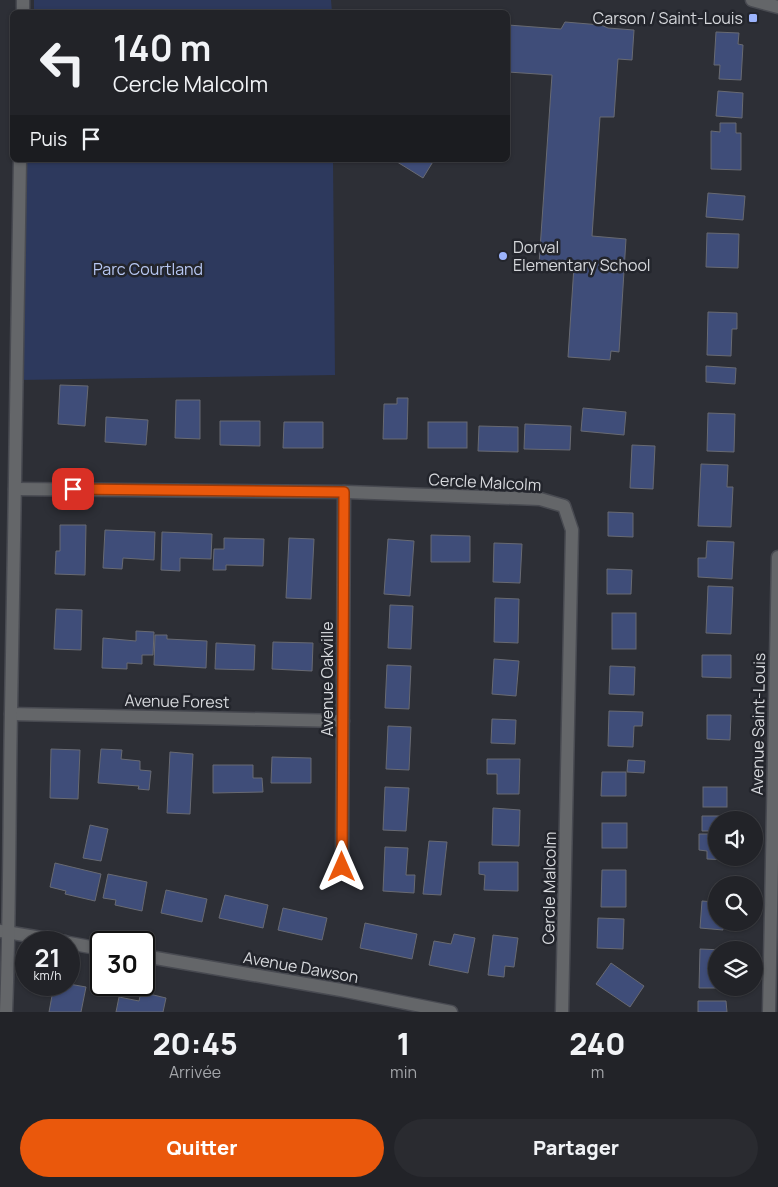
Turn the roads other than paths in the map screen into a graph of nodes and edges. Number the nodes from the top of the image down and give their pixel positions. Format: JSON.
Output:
{"nodes":[{"id":1,"x":752,"y":0,"type":"edge"},
{"id":2,"x":778,"y":6,"type":"edge"},
{"id":3,"x":20,"y":162,"type":"edge"},
{"id":4,"x":15,"y":489,"type":"junction"},
{"id":5,"x":344,"y":492,"type":"junction"},
{"id":6,"x":778,"y":557,"type":"edge"},
{"id":7,"x":10,"y":714,"type":"junction"},
{"id":8,"x":343,"y":721,"type":"junction"},
{"id":9,"x":342,"y":867,"type":"dead end"},
{"id":10,"x":5,"y":932,"type":"edge"},
{"id":11,"x":155,"y":958,"type":"edge"},
{"id":12,"x":6,"y":1012,"type":"edge"},
{"id":13,"x":451,"y":1012,"type":"edge"},
{"id":14,"x":562,"y":1012,"type":"edge"},
{"id":15,"x":769,"y":1012,"type":"edge"}],
"edges":[{"from":1,"to":2,"type":"street"},
{"from":3,"to":4,"type":"street"},
{"from":4,"to":5,"type":"street","name":"Cercle Malcolm"},
{"from":4,"to":7,"type":"street"},
{"from":5,"to":8,"type":"street","name":"Avenue Oakville"},
{"from":5,"to":14,"type":"street","name":"Cercle Malcolm"},
{"from":6,"to":15,"type":"street","name":"Avenue Saint-Louis"},
{"from":7,"to":8,"type":"street","name":"Avenue Forest"},
{"from":7,"to":10,"type":"street"},
{"from":8,"to":9,"type":"street","name":"Avenue Oakville"},
{"from":10,"to":12,"type":"street"},
{"from":11,"to":13,"type":"street","name":"Avenue Dawson"}]}
